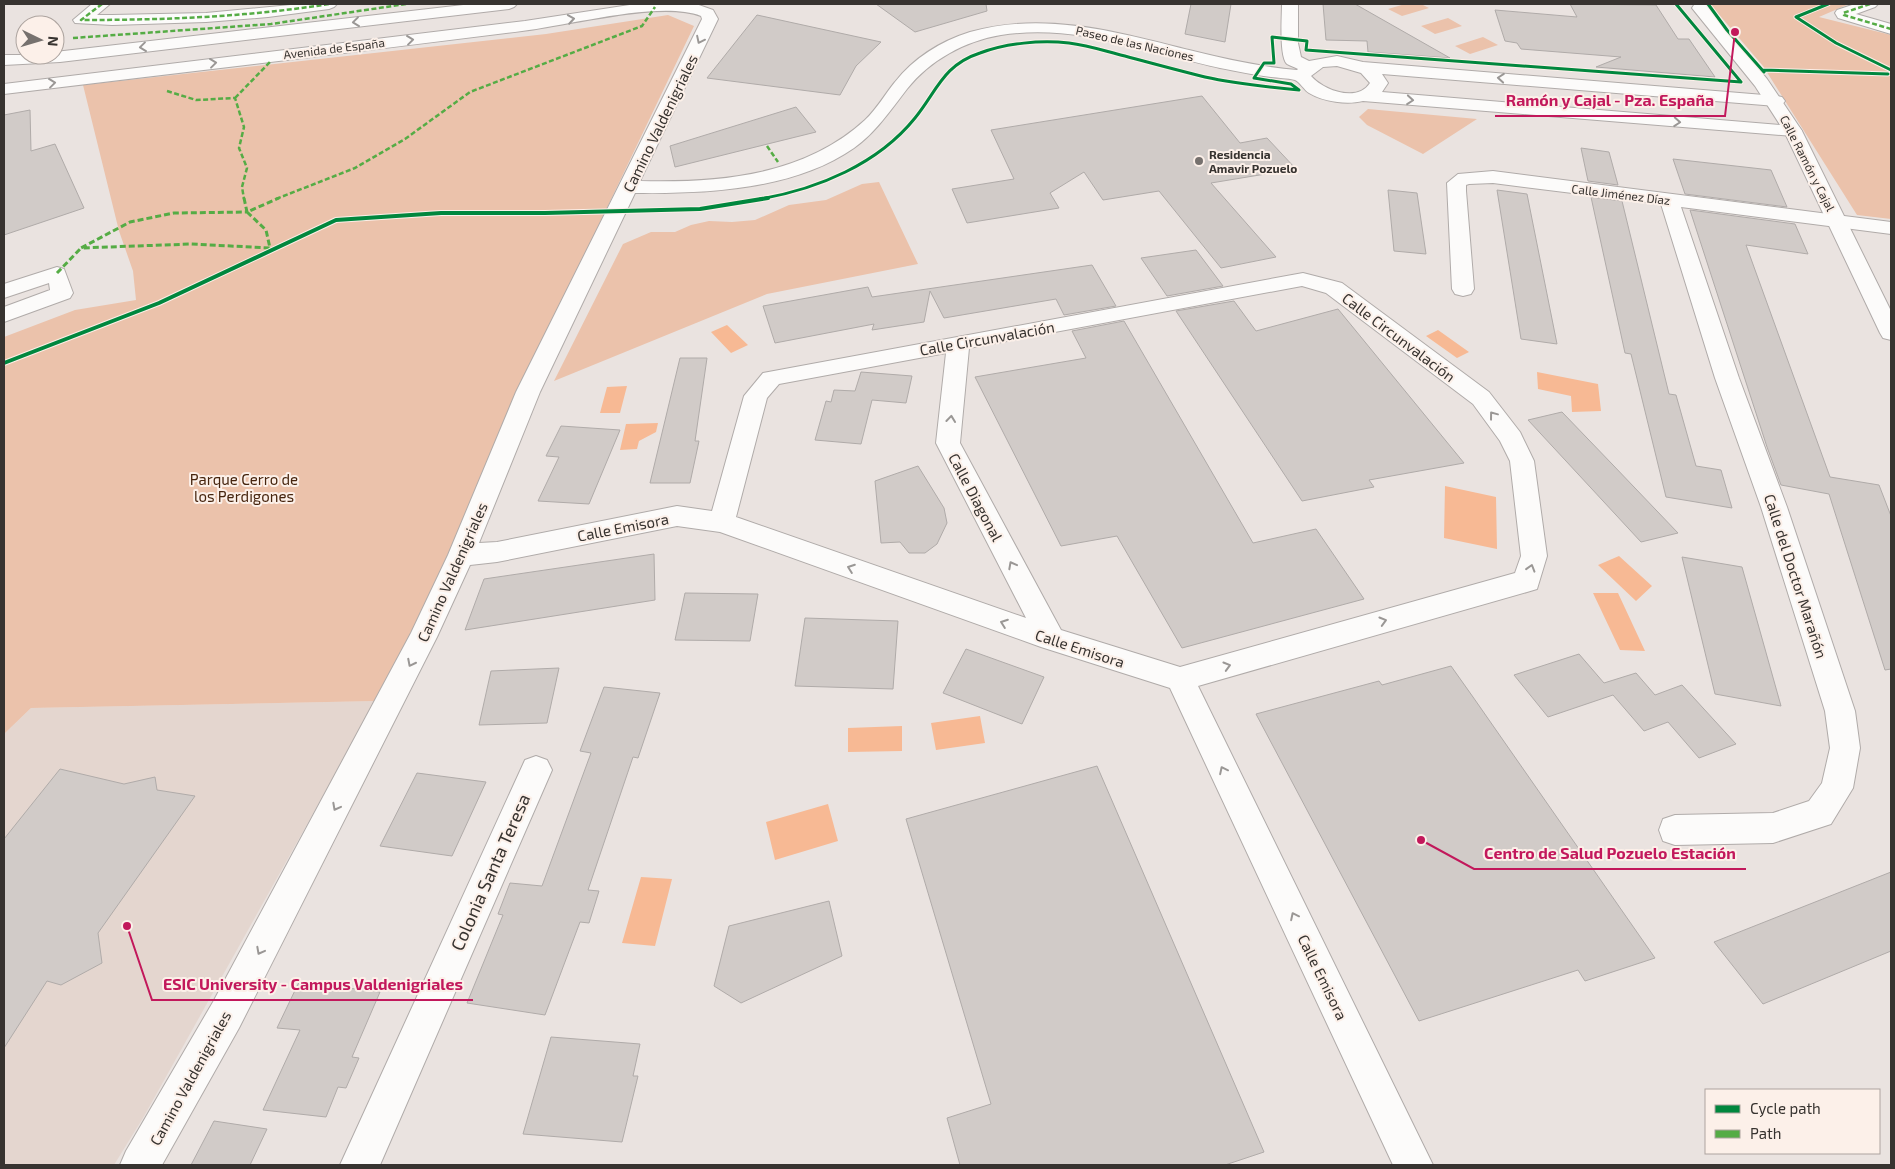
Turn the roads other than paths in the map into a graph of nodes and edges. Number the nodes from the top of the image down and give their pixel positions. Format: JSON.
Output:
{"nodes":[{"id":1,"x":102,"y":4,"type":"edge"},
{"id":2,"x":329,"y":4,"type":"edge"},
{"id":3,"x":509,"y":4,"type":"edge"},
{"id":4,"x":1290,"y":4,"type":"edge"},
{"id":5,"x":1870,"y":4,"type":"edge"},
{"id":6,"x":309,"y":5,"type":"edge"},
{"id":7,"x":659,"y":5,"type":"edge"},
{"id":8,"x":1697,"y":5,"type":"edge"},
{"id":9,"x":1891,"y":29,"type":"edge"},
{"id":10,"x":4,"y":60,"type":"edge"},
{"id":11,"x":1361,"y":67,"type":"junction"},
{"id":12,"x":1305,"y":72,"type":"junction"},
{"id":13,"x":4,"y":89,"type":"edge"},
{"id":14,"x":1362,"y":96,"type":"junction"},
{"id":15,"x":1776,"y":101,"type":"junction"},
{"id":16,"x":1793,"y":131,"type":"junction"},
{"id":17,"x":629,"y":187,"type":"junction"},
{"id":18,"x":1669,"y":200,"type":"junction"},
{"id":19,"x":1838,"y":222,"type":"junction"},
{"id":20,"x":1891,"y":228,"type":"edge"},
{"id":21,"x":1463,"y":289,"type":"dead end"},
{"id":22,"x":4,"y":291,"type":"edge"},
{"id":23,"x":4,"y":315,"type":"edge"},
{"id":24,"x":1891,"y":333,"type":"edge"},
{"id":25,"x":958,"y":343,"type":"junction"},
{"id":26,"x":722,"y":522,"type":"junction"},
{"id":27,"x":461,"y":556,"type":"junction"},
{"id":28,"x":1051,"y":639,"type":"junction"},
{"id":29,"x":1180,"y":679,"type":"junction"},
{"id":30,"x":536,"y":770,"type":"dead end"},
{"id":31,"x":1675,"y":830,"type":"dead end"},
{"id":32,"x":140,"y":1165,"type":"edge"},
{"id":33,"x":360,"y":1165,"type":"edge"},
{"id":34,"x":1413,"y":1165,"type":"edge"}],
"edges":[{"from":1,"to":6,"type":"street"},
{"from":2,"to":6,"type":"street"},
{"from":3,"to":10,"type":"street","name":"Avenida de España","one_way":true},
{"from":4,"to":12,"type":"street"},
{"from":5,"to":9,"type":"street"},
{"from":13,"to":7,"type":"street","name":"Avenida de España","one_way":true},
{"from":7,"to":17,"type":"street","name":"Camino Valdenigriales","one_way":true},
{"from":8,"to":15,"type":"street","name":"Calle Ramón y Cajal"},
{"from":11,"to":12,"type":"street","name":"Paseo de las Naciones"},
{"from":11,"to":14,"type":"street"},
{"from":15,"to":11,"type":"street","name":"Paseo de las Naciones","one_way":true},
{"from":12,"to":14,"type":"street"},
{"from":12,"to":17,"type":"street","name":"Paseo de las Naciones"},
{"from":14,"to":16,"type":"street","one_way":true},
{"from":15,"to":16,"type":"street","name":"Calle Ramón y Cajal"},
{"from":16,"to":19,"type":"street","name":"Calle Ramón y Cajal"},
{"from":17,"to":27,"type":"street","name":"Camino Valdenigriales"},
{"from":18,"to":19,"type":"street","name":"Calle Jiménez Díaz"},
{"from":18,"to":21,"type":"street","name":"Calle Jiménez Díaz"},
{"from":18,"to":31,"type":"street","name":"Calle del Doctor Marañón"},
{"from":19,"to":20,"type":"street","name":"Calle Jiménez Díaz"},
{"from":19,"to":24,"type":"street","name":"Calle Ramón y Cajal"},
{"from":22,"to":23,"type":"street"},
{"from":25,"to":26,"type":"street","name":"Calle Circunvalación"},
{"from":28,"to":25,"type":"street","name":"Calle Diagonal","one_way":true},
{"from":29,"to":25,"type":"street","name":"Calle Circunvalación","one_way":true},
{"from":26,"to":27,"type":"street","name":"Calle Emisora"},
{"from":28,"to":26,"type":"street","name":"Calle Emisora","one_way":true},
{"from":27,"to":32,"type":"street","name":"Camino Valdenigriales","one_way":true},
{"from":28,"to":29,"type":"street","name":"Calle Emisora"},
{"from":34,"to":29,"type":"street","name":"Calle Emisora","one_way":true},
{"from":30,"to":33,"type":"street","name":"Colonia Santa Teresa"}]}
